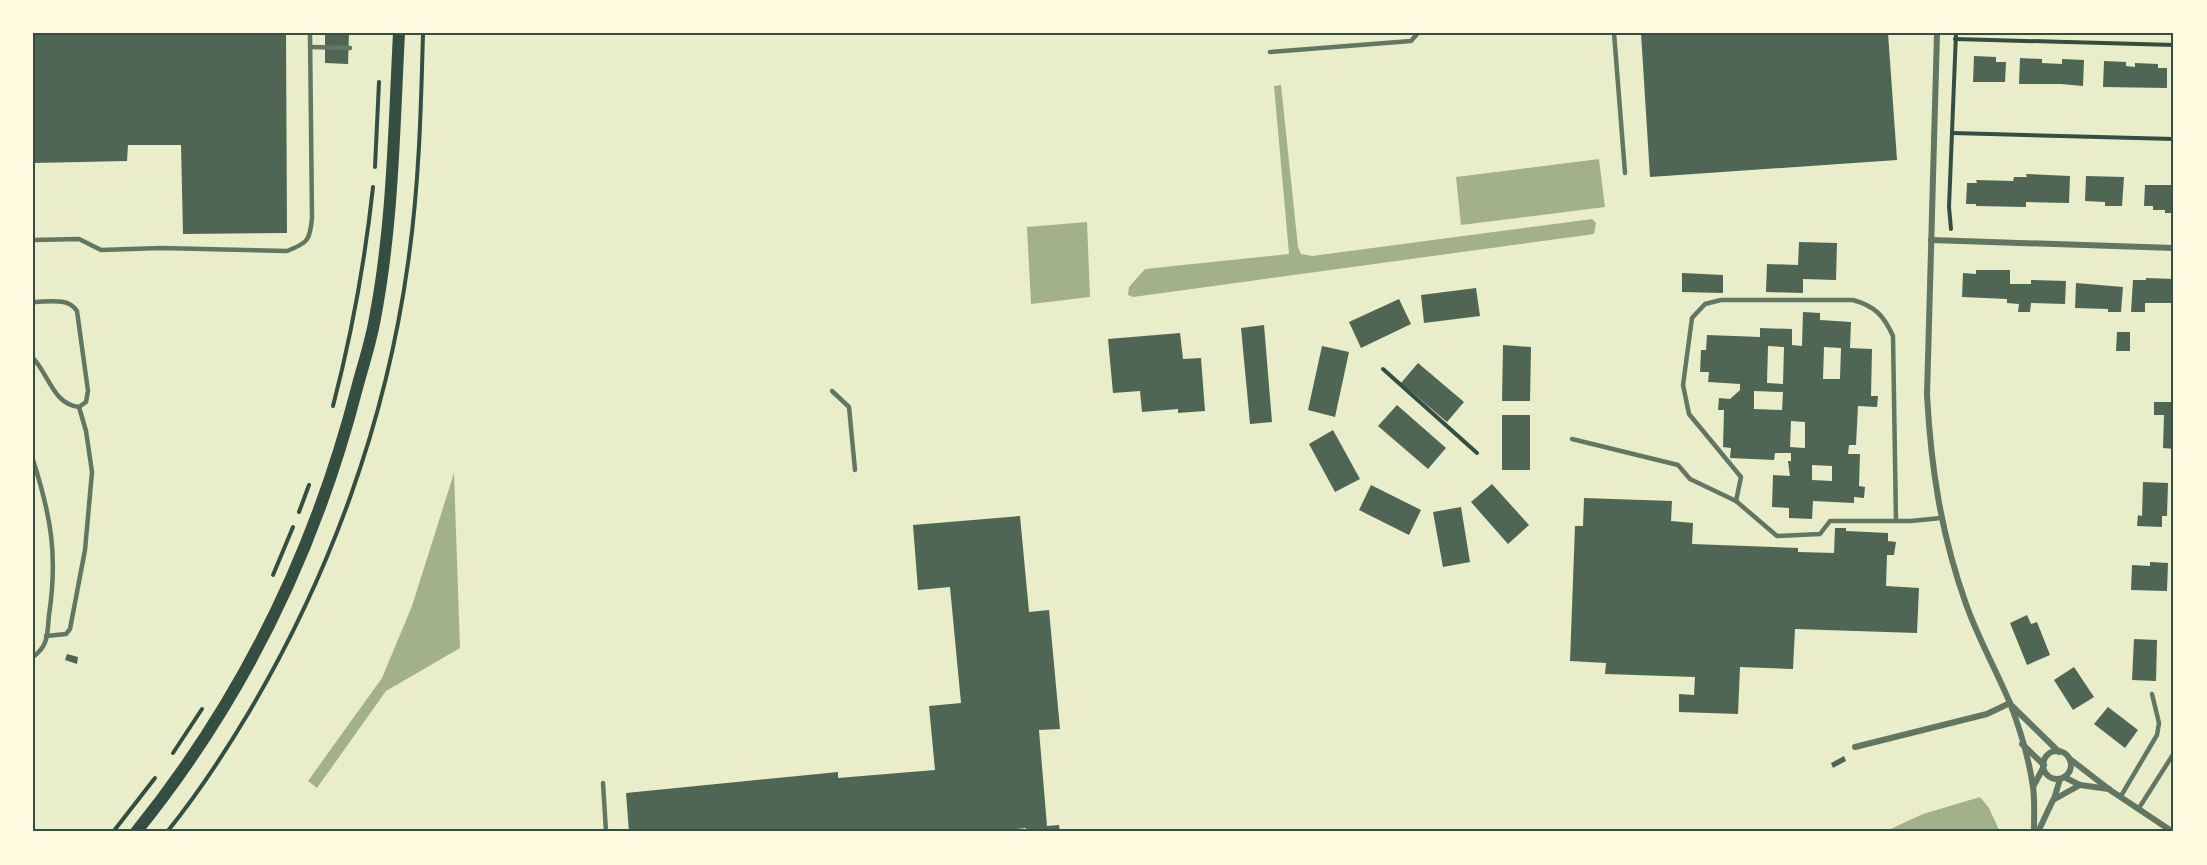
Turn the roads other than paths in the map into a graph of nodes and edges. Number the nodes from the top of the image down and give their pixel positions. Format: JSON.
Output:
{"nodes":[{"id":1,"x":310,"y":33,"type":"edge"},
{"id":2,"x":399,"y":33,"type":"edge"},
{"id":3,"x":1418,"y":33,"type":"edge"},
{"id":4,"x":1614,"y":33,"type":"edge"},
{"id":5,"x":1937,"y":33,"type":"edge"},
{"id":6,"x":310,"y":47,"type":"junction"},
{"id":7,"x":350,"y":48,"type":"dead end"},
{"id":8,"x":1270,"y":52,"type":"dead end"},
{"id":9,"x":1625,"y":173,"type":"dead end"},
{"id":10,"x":33,"y":240,"type":"edge"},
{"id":11,"x":1931,"y":240,"type":"junction"},
{"id":12,"x":2174,"y":248,"type":"edge"},
{"id":13,"x":33,"y":302,"type":"edge"},
{"id":14,"x":33,"y":358,"type":"edge"},
{"id":15,"x":832,"y":391,"type":"dead end"},
{"id":16,"x":79,"y":407,"type":"junction"},
{"id":17,"x":1572,"y":439,"type":"dead end"},
{"id":18,"x":33,"y":460,"type":"edge"},
{"id":19,"x":855,"y":470,"type":"dead end"},
{"id":20,"x":1736,"y":501,"type":"junction"},
{"id":21,"x":1941,"y":518,"type":"junction"},
{"id":22,"x":1896,"y":521,"type":"junction"},
{"id":23,"x":46,"y":636,"type":"junction"},
{"id":24,"x":33,"y":657,"type":"edge"},
{"id":25,"x":2152,"y":694,"type":"dead end"},
{"id":26,"x":2010,"y":703,"type":"junction"},
{"id":27,"x":2022,"y":744,"type":"junction"},
{"id":28,"x":1855,"y":747,"type":"dead end"},
{"id":29,"x":2059,"y":752,"type":"junction"},
{"id":30,"x":2174,"y":753,"type":"edge"},
{"id":31,"x":2070,"y":759,"type":"junction"},
{"id":32,"x":2044,"y":766,"type":"junction"},
{"id":33,"x":2062,"y":778,"type":"junction"},
{"id":34,"x":603,"y":783,"type":"dead end"},
{"id":35,"x":2080,"y":785,"type":"junction"},
{"id":36,"x":2033,"y":787,"type":"junction"},
{"id":37,"x":2110,"y":789,"type":"junction"},
{"id":38,"x":2121,"y":796,"type":"junction"},
{"id":39,"x":2053,"y":800,"type":"junction"},
{"id":40,"x":2139,"y":808,"type":"junction"},
{"id":41,"x":136,"y":832,"type":"edge"},
{"id":42,"x":606,"y":832,"type":"edge"},
{"id":43,"x":2036,"y":832,"type":"edge"},
{"id":44,"x":2174,"y":832,"type":"edge"}],
"edges":[{"from":1,"to":6,"type":"lane"},
{"from":2,"to":41,"type":"main road"},
{"from":3,"to":8,"type":"lane"},
{"from":4,"to":9,"type":"lane"},
{"from":5,"to":11,"type":"street"},
{"from":6,"to":7,"type":"lane"},
{"from":6,"to":10,"type":"lane"},
{"from":11,"to":12,"type":"street"},
{"from":11,"to":21,"type":"street"},
{"from":13,"to":16,"type":"lane"},
{"from":14,"to":16,"type":"lane"},
{"from":15,"to":19,"type":"lane"},
{"from":16,"to":23,"type":"lane"},
{"from":17,"to":20,"type":"lane"},
{"from":18,"to":23,"type":"lane"},
{"from":20,"to":22,"type":"lane"},
{"from":20,"to":22,"type":"lane"},
{"from":21,"to":22,"type":"lane"},
{"from":21,"to":26,"type":"street"},
{"from":23,"to":24,"type":"lane"},
{"from":25,"to":38,"type":"lane"},
{"from":26,"to":27,"type":"street"},
{"from":26,"to":28,"type":"street"},
{"from":26,"to":29,"type":"street"},
{"from":27,"to":32,"type":"street"},
{"from":27,"to":36,"type":"street"},
{"from":29,"to":31,"type":"street"},
{"from":29,"to":32,"type":"street"},
{"from":30,"to":40,"type":"lane"},
{"from":31,"to":33,"type":"street"},
{"from":31,"to":37,"type":"street"},
{"from":32,"to":33,"type":"street"},
{"from":32,"to":36,"type":"street"},
{"from":33,"to":35,"type":"street"},
{"from":33,"to":39,"type":"street"},
{"from":34,"to":42,"type":"lane"},
{"from":35,"to":37,"type":"street"},
{"from":35,"to":39,"type":"street"},
{"from":36,"to":43,"type":"street"},
{"from":37,"to":38,"type":"street"},
{"from":38,"to":40,"type":"street"},
{"from":39,"to":43,"type":"street"},
{"from":40,"to":44,"type":"street"}]}
